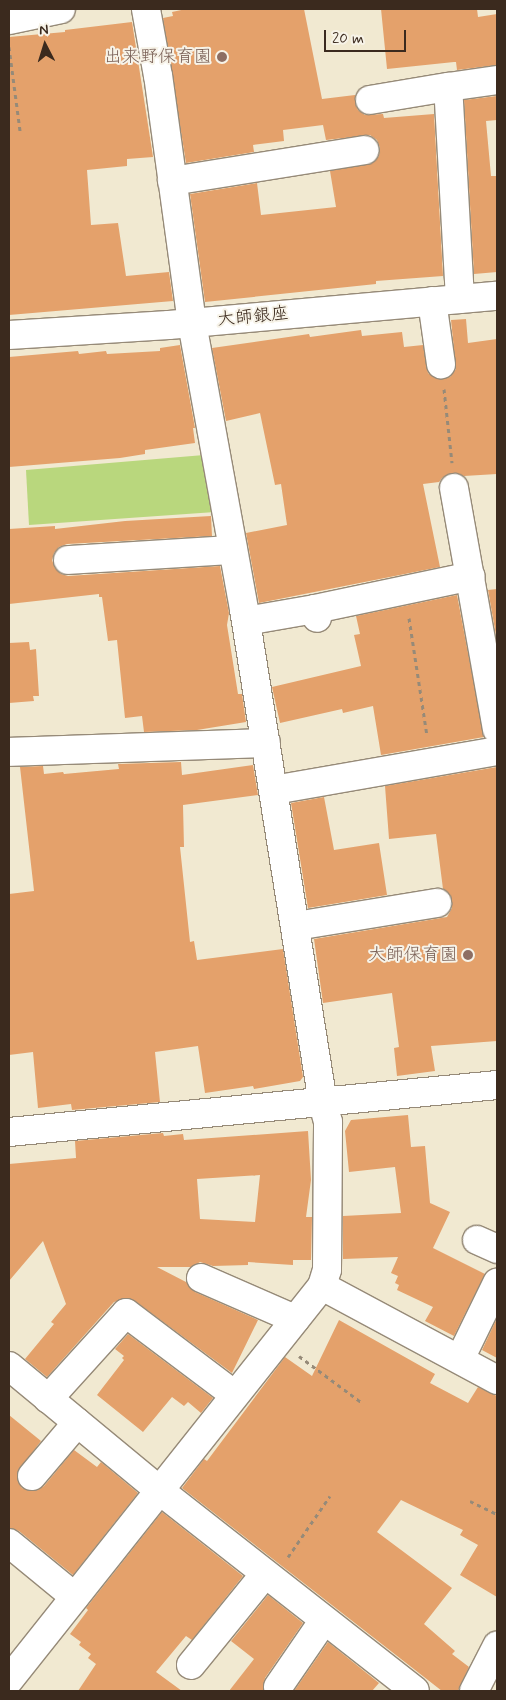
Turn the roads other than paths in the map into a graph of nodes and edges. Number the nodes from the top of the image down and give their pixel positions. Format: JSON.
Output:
{"nodes":[{"id":1,"x":61,"y":9,"type":"edge"},
{"id":2,"x":146,"y":9,"type":"edge"},
{"id":3,"x":9,"y":20,"type":"edge"},
{"id":4,"x":497,"y":80,"type":"edge"},
{"id":5,"x":448,"y":87,"type":"junction"},
{"id":6,"x":370,"y":100,"type":"dead end"},
{"id":7,"x":365,"y":150,"type":"dead end"},
{"id":8,"x":172,"y":181,"type":"junction"},
{"id":9,"x":497,"y":296,"type":"edge"},
{"id":10,"x":460,"y":299,"type":"junction"},
{"id":11,"x":432,"y":301,"type":"junction"},
{"id":12,"x":192,"y":323,"type":"junction"},
{"id":13,"x":9,"y":335,"type":"edge"},
{"id":14,"x":441,"y":364,"type":"road end"},
{"id":15,"x":454,"y":488,"type":"road end"},
{"id":16,"x":233,"y":550,"type":"junction"},
{"id":17,"x":68,"y":560,"type":"dead end"},
{"id":18,"x":471,"y":576,"type":"junction"},
{"id":19,"x":246,"y":621,"type":"junction"},
{"id":20,"x":497,"y":729,"type":"edge"},
{"id":21,"x":266,"y":743,"type":"junction"},
{"id":22,"x":497,"y":751,"type":"edge"},
{"id":23,"x":9,"y":752,"type":"edge"},
{"id":24,"x":274,"y":790,"type":"junction"},
{"id":25,"x":437,"y":903,"type":"dead end"},
{"id":26,"x":296,"y":926,"type":"junction"},
{"id":27,"x":497,"y":1085,"type":"edge"},
{"id":28,"x":323,"y":1102,"type":"junction"},
{"id":29,"x":9,"y":1132,"type":"edge"},
{"id":30,"x":201,"y":1278,"type":"dead end"},
{"id":31,"x":497,"y":1283,"type":"edge"},
{"id":32,"x":322,"y":1286,"type":"junction"},
{"id":33,"x":295,"y":1319,"type":"junction"},
{"id":34,"x":460,"y":1359,"type":"junction"},
{"id":35,"x":9,"y":1366,"type":"edge"},
{"id":36,"x":497,"y":1380,"type":"edge"},
{"id":37,"x":235,"y":1395,"type":"junction"},
{"id":38,"x":48,"y":1399,"type":"junction"},
{"id":39,"x":77,"y":1423,"type":"junction"},
{"id":40,"x":32,"y":1476,"type":"dead end"},
{"id":41,"x":159,"y":1490,"type":"junction"},
{"id":42,"x":9,"y":1543,"type":"edge"},
{"id":43,"x":269,"y":1577,"type":"junction"},
{"id":44,"x":75,"y":1597,"type":"junction"},
{"id":45,"x":324,"y":1620,"type":"junction"},
{"id":46,"x":497,"y":1646,"type":"edge"},
{"id":47,"x":191,"y":1664,"type":"dead end"},
{"id":48,"x":9,"y":1680,"type":"edge"},
{"id":49,"x":278,"y":1687,"type":"dead end"},
{"id":50,"x":414,"y":1691,"type":"edge"},
{"id":51,"x":474,"y":1691,"type":"edge"}],
"edges":[{"from":1,"to":3,"type":"street"},
{"from":2,"to":8,"type":"street"},
{"from":4,"to":5,"type":"street"},
{"from":5,"to":6,"type":"street"},
{"from":5,"to":10,"type":"street"},
{"from":7,"to":8,"type":"street"},
{"from":8,"to":12,"type":"street"},
{"from":9,"to":10,"type":"street","name":"大師銀座"},
{"from":10,"to":11,"type":"street","name":"大師銀座"},
{"from":11,"to":12,"type":"street","name":"大師銀座"},
{"from":11,"to":14,"type":"street"},
{"from":12,"to":13,"type":"street","name":"大師銀座"},
{"from":12,"to":16,"type":"street"},
{"from":15,"to":18,"type":"street"},
{"from":16,"to":17,"type":"street"},
{"from":16,"to":19,"type":"street"},
{"from":18,"to":19,"type":"street"},
{"from":18,"to":20,"type":"street"},
{"from":19,"to":21,"type":"street"},
{"from":21,"to":23,"type":"street"},
{"from":21,"to":24,"type":"street"},
{"from":22,"to":24,"type":"street"},
{"from":24,"to":26,"type":"street"},
{"from":25,"to":26,"type":"street"},
{"from":26,"to":28,"type":"street"},
{"from":27,"to":28,"type":"street"},
{"from":28,"to":29,"type":"street"},
{"from":28,"to":32,"type":"street"},
{"from":30,"to":33,"type":"street"},
{"from":31,"to":34,"type":"street"},
{"from":32,"to":33,"type":"street"},
{"from":32,"to":34,"type":"street"},
{"from":33,"to":37,"type":"street"},
{"from":34,"to":36,"type":"street"},
{"from":35,"to":38,"type":"street"},
{"from":37,"to":38,"type":"street"},
{"from":37,"to":41,"type":"street"},
{"from":38,"to":39,"type":"street"},
{"from":39,"to":40,"type":"street"},
{"from":39,"to":41,"type":"street"},
{"from":41,"to":43,"type":"street"},
{"from":41,"to":44,"type":"street"},
{"from":42,"to":44,"type":"street"},
{"from":43,"to":45,"type":"street"},
{"from":43,"to":47,"type":"street"},
{"from":44,"to":48,"type":"street"},
{"from":45,"to":49,"type":"street"},
{"from":45,"to":50,"type":"street"},
{"from":46,"to":51,"type":"street"}]}
